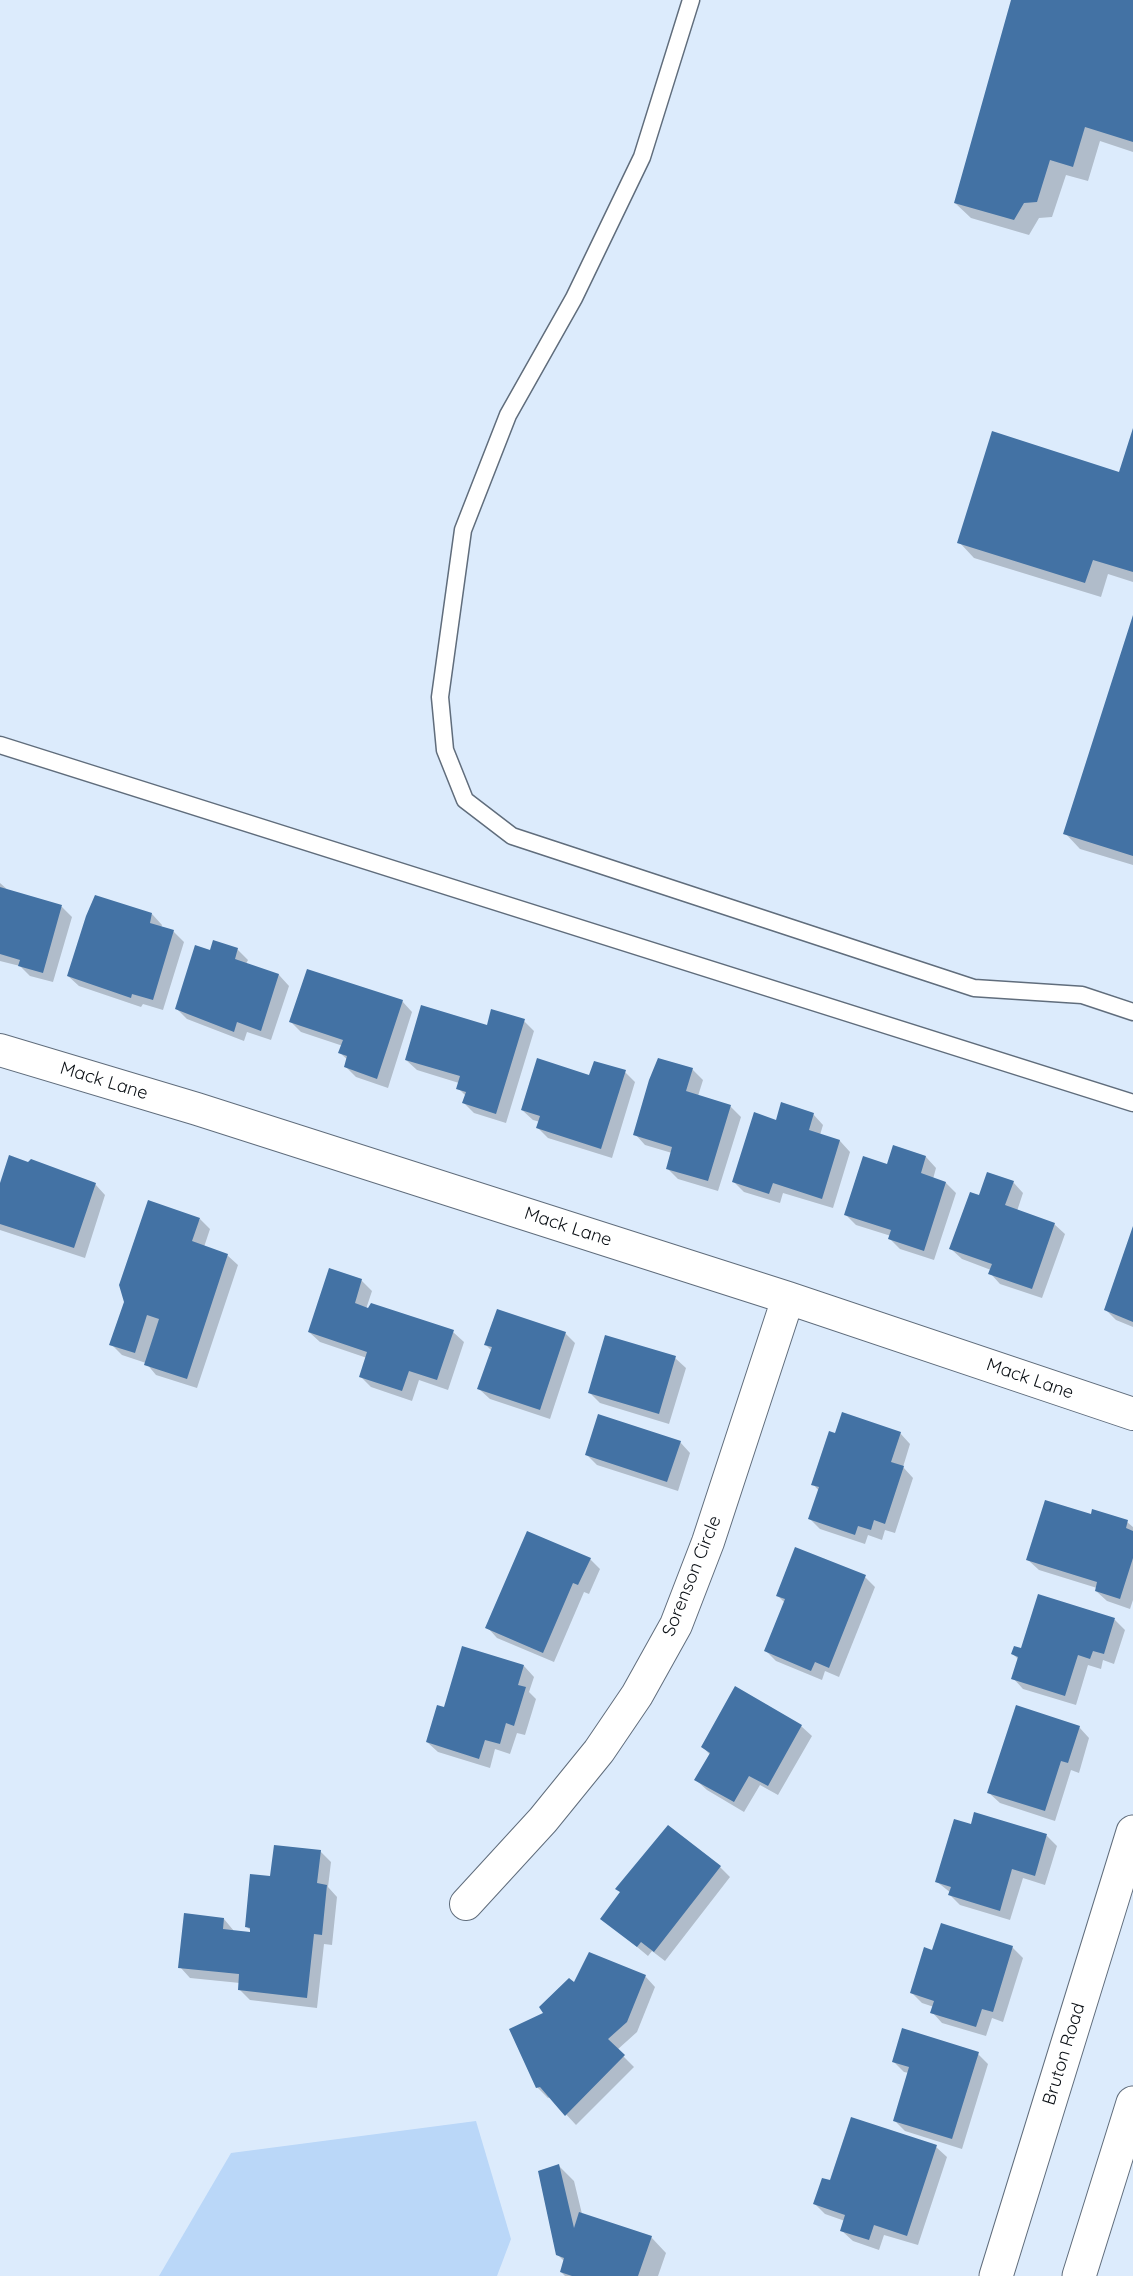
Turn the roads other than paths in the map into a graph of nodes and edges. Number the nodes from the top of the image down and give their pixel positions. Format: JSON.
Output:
{"nodes":[{"id":1,"x":691,"y":0,"type":"edge"},
{"id":2,"x":0,"y":745,"type":"edge"},
{"id":3,"x":1133,"y":1012,"type":"edge"},
{"id":4,"x":0,"y":1050,"type":"edge"},
{"id":5,"x":1133,"y":1103,"type":"edge"},
{"id":6,"x":788,"y":1298,"type":"junction"},
{"id":7,"x":1133,"y":1414,"type":"edge"},
{"id":8,"x":1133,"y":1832,"type":"edge"},
{"id":9,"x":466,"y":1904,"type":"dead end"},
{"id":10,"x":1133,"y":2103,"type":"edge"},
{"id":11,"x":996,"y":2276,"type":"edge"},
{"id":12,"x":1079,"y":2276,"type":"edge"}],
"edges":[{"from":1,"to":3,"type":"lane"},
{"from":2,"to":5,"type":"lane"},
{"from":4,"to":6,"type":"street","name":"Mack Lane"},
{"from":6,"to":7,"type":"street","name":"Mack Lane"},
{"from":6,"to":9,"type":"street","name":"Sorenson Circle"},
{"from":8,"to":11,"type":"main road","name":"Bruton Road"},
{"from":10,"to":12,"type":"main road"}]}
